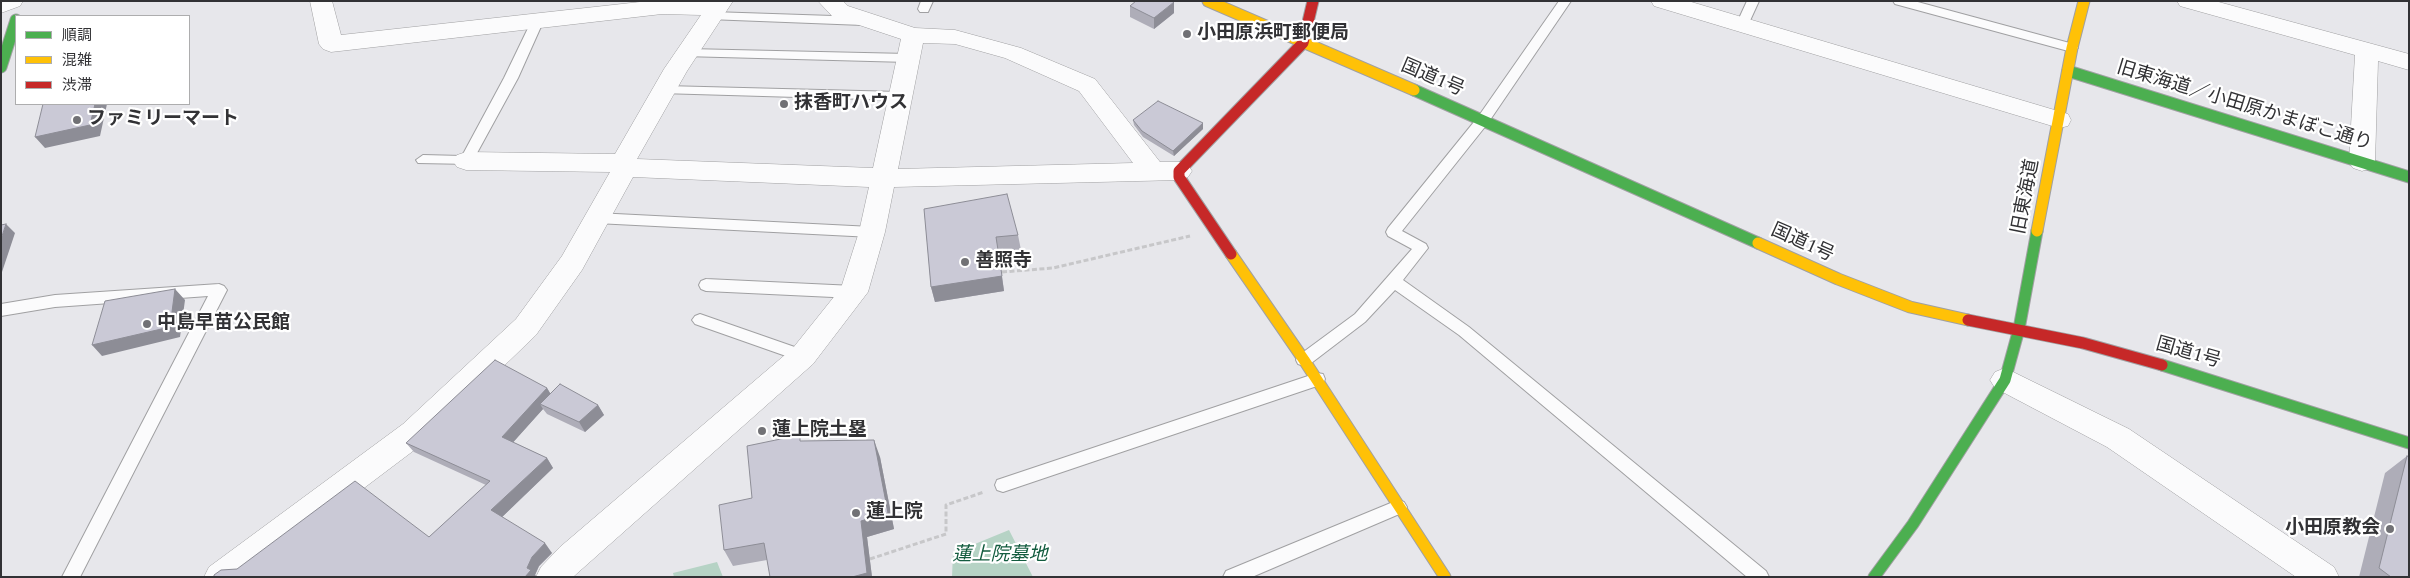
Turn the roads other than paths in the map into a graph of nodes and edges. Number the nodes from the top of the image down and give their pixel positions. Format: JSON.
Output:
{"nodes":[{"id":1,"x":12,"y":1,"type":"edge"},
{"id":2,"x":22,"y":1,"type":"edge"},
{"id":3,"x":321,"y":1,"type":"edge"},
{"id":4,"x":829,"y":1,"type":"edge"},
{"id":5,"x":1208,"y":1,"type":"edge"},
{"id":6,"x":1313,"y":1,"type":"edge"},
{"id":7,"x":1565,"y":1,"type":"edge"},
{"id":8,"x":1662,"y":1,"type":"edge"},
{"id":9,"x":1753,"y":1,"type":"edge"},
{"id":10,"x":1899,"y":1,"type":"edge"},
{"id":11,"x":2084,"y":1,"type":"edge"},
{"id":12,"x":2188,"y":1,"type":"edge"},
{"id":13,"x":1,"y":6,"type":"edge"},
{"id":14,"x":718,"y":8,"type":"edge"},
{"id":15,"x":18,"y":15,"type":"edge"},
{"id":16,"x":870,"y":21,"type":"junction"},
{"id":17,"x":537,"y":22,"type":"junction"},
{"id":18,"x":15,"y":24,"type":"edge"},
{"id":19,"x":1742,"y":26,"type":"junction"},
{"id":20,"x":1303,"y":43,"type":"junction"},
{"id":21,"x":910,"y":46,"type":"junction"},
{"id":22,"x":2072,"y":48,"type":"junction"},
{"id":23,"x":2367,"y":51,"type":"junction"},
{"id":24,"x":688,"y":52,"type":"junction"},
{"id":25,"x":2409,"y":62,"type":"edge"},
{"id":26,"x":1,"y":67,"type":"edge"},
{"id":27,"x":2068,"y":71,"type":"junction"},
{"id":28,"x":664,"y":90,"type":"junction"},
{"id":29,"x":900,"y":96,"type":"junction"},
{"id":30,"x":1483,"y":120,"type":"junction"},
{"id":31,"x":2059,"y":120,"type":"junction"},
{"id":32,"x":423,"y":160,"type":"dead end"},
{"id":33,"x":466,"y":161,"type":"junction"},
{"id":34,"x":2362,"y":162,"type":"junction"},
{"id":35,"x":624,"y":165,"type":"junction"},
{"id":36,"x":1153,"y":171,"type":"junction"},
{"id":37,"x":1178,"y":171,"type":"junction"},
{"id":38,"x":2409,"y":177,"type":"edge"},
{"id":39,"x":883,"y":178,"type":"junction"},
{"id":40,"x":596,"y":218,"type":"junction"},
{"id":41,"x":872,"y":232,"type":"junction"},
{"id":42,"x":1394,"y":281,"type":"junction"},
{"id":43,"x":706,"y":286,"type":"dead end"},
{"id":44,"x":854,"y":292,"type":"junction"},
{"id":45,"x":1,"y":310,"type":"edge"},
{"id":46,"x":700,"y":320,"type":"dead end"},
{"id":47,"x":2019,"y":329,"type":"junction"},
{"id":48,"x":803,"y":356,"type":"junction"},
{"id":49,"x":1304,"y":360,"type":"junction"},
{"id":50,"x":1317,"y":379,"type":"junction"},
{"id":51,"x":2005,"y":380,"type":"junction"},
{"id":52,"x":2409,"y":443,"type":"edge"},
{"id":53,"x":1003,"y":485,"type":"road end"},
{"id":54,"x":1398,"y":507,"type":"junction"},
{"id":55,"x":71,"y":577,"type":"edge"},
{"id":56,"x":220,"y":577,"type":"edge"},
{"id":57,"x":552,"y":577,"type":"edge"},
{"id":58,"x":1232,"y":577,"type":"edge"},
{"id":59,"x":1445,"y":577,"type":"edge"},
{"id":60,"x":1760,"y":577,"type":"edge"},
{"id":61,"x":1874,"y":577,"type":"edge"},
{"id":62,"x":2322,"y":577,"type":"edge"}],
"edges":[{"from":1,"to":13,"type":"street"},
{"from":2,"to":15,"type":"main road"},
{"from":3,"to":17,"type":"street"},
{"from":4,"to":16,"type":"street"},
{"from":5,"to":20,"type":"main road","name":"国道1号"},
{"from":6,"to":20,"type":"main road"},
{"from":7,"to":30,"type":"lane"},
{"from":8,"to":19,"type":"street"},
{"from":9,"to":19,"type":"lane"},
{"from":10,"to":22,"type":"lane"},
{"from":11,"to":22,"type":"main road","name":"旧東海道"},
{"from":12,"to":23,"type":"street"},
{"from":14,"to":16,"type":"lane"},
{"from":14,"to":17,"type":"street"},
{"from":14,"to":24,"type":"street"},
{"from":16,"to":21,"type":"street"},
{"from":17,"to":33,"type":"lane"},
{"from":18,"to":26,"type":"main road"},
{"from":19,"to":31,"type":"street"},
{"from":20,"to":30,"type":"main road","name":"国道1号"},
{"from":20,"to":37,"type":"main road"},
{"from":21,"to":24,"type":"lane"},
{"from":21,"to":29,"type":"street"},
{"from":21,"to":36,"type":"street"},
{"from":22,"to":27,"type":"main road","name":"旧東海道"},
{"from":23,"to":25,"type":"street"},
{"from":23,"to":34,"type":"street"},
{"from":24,"to":28,"type":"street"},
{"from":27,"to":31,"type":"main road","name":"旧東海道"},
{"from":27,"to":34,"type":"main road","name":"旧東海道／小田原かまぼこ通り"},
{"from":28,"to":29,"type":"lane"},
{"from":28,"to":35,"type":"street"},
{"from":29,"to":39,"type":"street"},
{"from":30,"to":42,"type":"lane"},
{"from":30,"to":47,"type":"main road","name":"国道1号"},
{"from":31,"to":47,"type":"main road","name":"旧東海道"},
{"from":32,"to":33,"type":"lane"},
{"from":33,"to":35,"type":"street"},
{"from":34,"to":38,"type":"main road","name":"旧東海道／小田原かまぼこ通り"},
{"from":35,"to":39,"type":"street"},
{"from":35,"to":40,"type":"street"},
{"from":36,"to":37,"type":"street"},
{"from":36,"to":39,"type":"street"},
{"from":37,"to":49,"type":"main road"},
{"from":39,"to":41,"type":"street"},
{"from":40,"to":41,"type":"lane"},
{"from":40,"to":56,"type":"street"},
{"from":41,"to":44,"type":"street"},
{"from":42,"to":49,"type":"lane"},
{"from":42,"to":60,"type":"lane"},
{"from":43,"to":44,"type":"lane"},
{"from":44,"to":48,"type":"street"},
{"from":45,"to":55,"type":"lane"},
{"from":46,"to":48,"type":"lane"},
{"from":47,"to":51,"type":"main road","name":"旧東海道"},
{"from":47,"to":52,"type":"main road","name":"国道1号"},
{"from":48,"to":57,"type":"street"},
{"from":49,"to":50,"type":"main road"},
{"from":50,"to":53,"type":"lane"},
{"from":50,"to":54,"type":"main road"},
{"from":51,"to":61,"type":"main road","name":"旧東海道"},
{"from":51,"to":62,"type":"street"},
{"from":54,"to":58,"type":"lane"},
{"from":54,"to":59,"type":"main road"}]}
